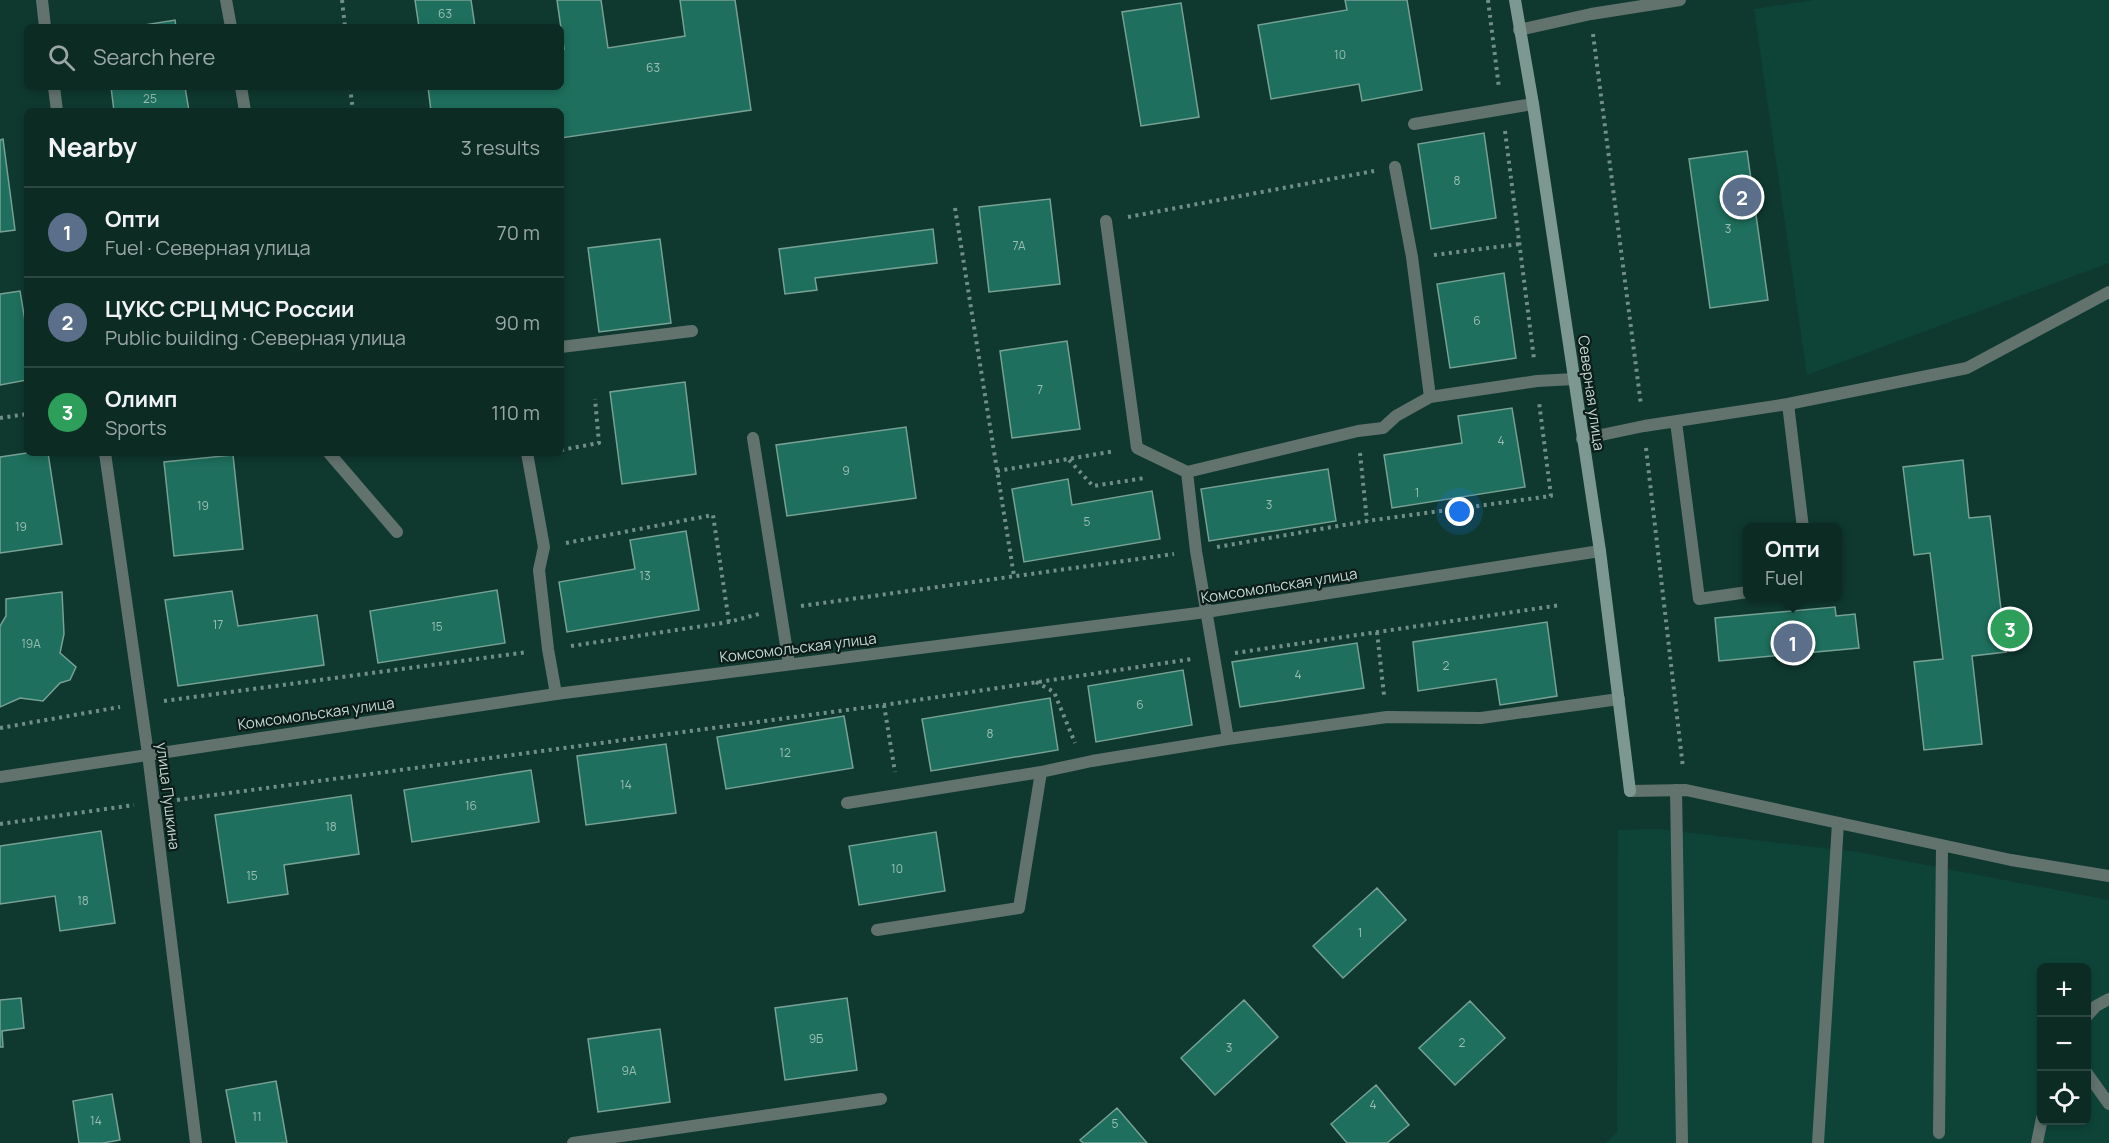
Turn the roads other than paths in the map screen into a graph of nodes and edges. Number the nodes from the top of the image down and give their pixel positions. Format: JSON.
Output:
{"nodes":[{"id":1,"x":42,"y":0,"type":"edge"},
{"id":2,"x":226,"y":0,"type":"edge"},
{"id":3,"x":1515,"y":0,"type":"edge"},
{"id":4,"x":1680,"y":0,"type":"edge"},
{"id":5,"x":45,"y":24,"type":"edge"},
{"id":6,"x":230,"y":24,"type":"edge"},
{"id":7,"x":1519,"y":30,"type":"junction"},
{"id":8,"x":54,"y":90,"type":"edge"},
{"id":9,"x":241,"y":90,"type":"edge"},
{"id":10,"x":1533,"y":104,"type":"junction"},
{"id":11,"x":57,"y":108,"type":"edge"},
{"id":12,"x":244,"y":108,"type":"edge"},
{"id":13,"x":1414,"y":124,"type":"dead end"},
{"id":14,"x":1395,"y":167,"type":"road end"},
{"id":15,"x":1106,"y":221,"type":"road end"},
{"id":16,"x":2109,"y":292,"type":"edge"},
{"id":17,"x":692,"y":331,"type":"dead end"},
{"id":18,"x":564,"y":346,"type":"edge"},
{"id":19,"x":1574,"y":379,"type":"junction"},
{"id":20,"x":1430,"y":398,"type":"junction"},
{"id":21,"x":1788,"y":404,"type":"junction"},
{"id":22,"x":1676,"y":422,"type":"junction"},
{"id":23,"x":753,"y":438,"type":"dead end"},
{"id":24,"x":1582,"y":439,"type":"junction"},
{"id":25,"x":105,"y":456,"type":"edge"},
{"id":26,"x":332,"y":456,"type":"edge"},
{"id":27,"x":528,"y":456,"type":"edge"},
{"id":28,"x":1187,"y":472,"type":"junction"},
{"id":29,"x":1802,"y":523,"type":"edge"},
{"id":30,"x":396,"y":532,"type":"dead end"},
{"id":31,"x":1600,"y":551,"type":"junction"},
{"id":32,"x":1743,"y":593,"type":"edge"},
{"id":33,"x":1206,"y":612,"type":"junction"},
{"id":34,"x":789,"y":664,"type":"junction"},
{"id":35,"x":556,"y":694,"type":"junction"},
{"id":36,"x":1618,"y":699,"type":"junction"},
{"id":37,"x":1227,"y":739,"type":"junction"},
{"id":38,"x":148,"y":754,"type":"junction"},
{"id":39,"x":1041,"y":772,"type":"junction"},
{"id":40,"x":0,"y":777,"type":"edge"},
{"id":41,"x":1681,"y":790,"type":"junction"},
{"id":42,"x":847,"y":802,"type":"dead end"},
{"id":43,"x":1838,"y":823,"type":"junction"},
{"id":44,"x":1942,"y":846,"type":"junction"},
{"id":45,"x":2109,"y":876,"type":"edge"},
{"id":46,"x":877,"y":930,"type":"dead end"},
{"id":47,"x":2109,"y":999,"type":"edge"},
{"id":48,"x":2091,"y":1012,"type":"edge"},
{"id":49,"x":2091,"y":1079,"type":"edge"},
{"id":50,"x":881,"y":1099,"type":"dead end"},
{"id":51,"x":2109,"y":1104,"type":"edge"},
{"id":52,"x":2041,"y":1125,"type":"edge"},
{"id":53,"x":1939,"y":1133,"type":"dead end"},
{"id":54,"x":196,"y":1143,"type":"edge"},
{"id":55,"x":573,"y":1143,"type":"edge"},
{"id":56,"x":1682,"y":1143,"type":"edge"},
{"id":57,"x":1818,"y":1143,"type":"edge"},
{"id":58,"x":2037,"y":1143,"type":"edge"}],
"edges":[{"from":1,"to":5,"type":"street"},
{"from":2,"to":6,"type":"street"},
{"from":3,"to":7,"type":"street","name":"Северная улица"},
{"from":4,"to":7,"type":"street"},
{"from":7,"to":10,"type":"street","name":"Северная улица"},
{"from":8,"to":11,"type":"street"},
{"from":9,"to":12,"type":"street"},
{"from":10,"to":13,"type":"street"},
{"from":10,"to":19,"type":"street","name":"Северная улица"},
{"from":14,"to":20,"type":"street"},
{"from":15,"to":28,"type":"street"},
{"from":16,"to":21,"type":"street"},
{"from":17,"to":18,"type":"street"},
{"from":19,"to":20,"type":"street"},
{"from":19,"to":24,"type":"street","name":"Северная улица"},
{"from":20,"to":28,"type":"street"},
{"from":21,"to":22,"type":"street"},
{"from":21,"to":29,"type":"street"},
{"from":22,"to":24,"type":"street"},
{"from":22,"to":32,"type":"street"},
{"from":23,"to":34,"type":"street"},
{"from":24,"to":31,"type":"street","name":"Северная улица"},
{"from":25,"to":38,"type":"street","name":"улица Пушкина"},
{"from":26,"to":30,"type":"street"},
{"from":27,"to":35,"type":"street"},
{"from":28,"to":33,"type":"street"},
{"from":31,"to":33,"type":"street","name":"Комсомольская улица"},
{"from":31,"to":36,"type":"street","name":"Северная улица"},
{"from":33,"to":34,"type":"street","name":"Комсомольская улица"},
{"from":33,"to":37,"type":"street"},
{"from":34,"to":35,"type":"street","name":"Комсомольская улица"},
{"from":35,"to":38,"type":"street","name":"Комсомольская улица"},
{"from":36,"to":37,"type":"street"},
{"from":36,"to":41,"type":"street","name":"Северная улица"},
{"from":37,"to":39,"type":"street"},
{"from":38,"to":40,"type":"street","name":"Комсомольская улица"},
{"from":38,"to":54,"type":"street","name":"улица Пушкина"},
{"from":39,"to":42,"type":"street"},
{"from":39,"to":46,"type":"street"},
{"from":41,"to":43,"type":"street"},
{"from":41,"to":56,"type":"street"},
{"from":43,"to":44,"type":"street"},
{"from":43,"to":57,"type":"street"},
{"from":44,"to":45,"type":"street"},
{"from":44,"to":53,"type":"street"},
{"from":47,"to":48,"type":"street"},
{"from":49,"to":51,"type":"street"},
{"from":50,"to":55,"type":"street"},
{"from":52,"to":58,"type":"street"}]}
